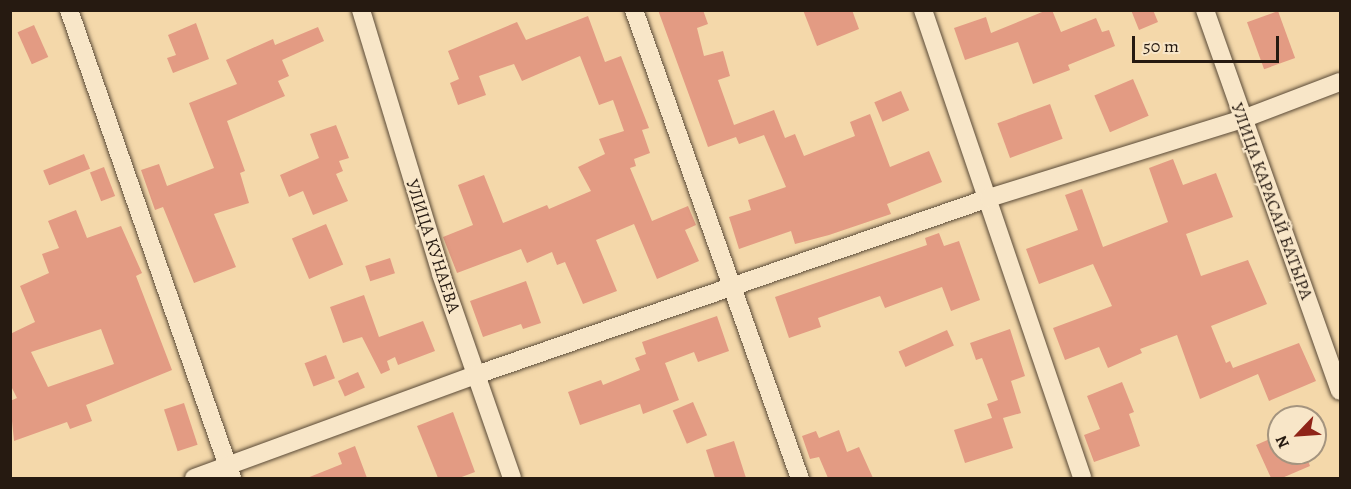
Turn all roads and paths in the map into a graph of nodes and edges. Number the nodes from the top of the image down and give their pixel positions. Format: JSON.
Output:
{"nodes":[{"id":1,"x":69,"y":10,"type":"edge"},
{"id":2,"x":361,"y":10,"type":"edge"},
{"id":3,"x":634,"y":10,"type":"edge"},
{"id":4,"x":923,"y":10,"type":"edge"},
{"id":5,"x":1205,"y":10,"type":"edge"},
{"id":6,"x":1341,"y":82,"type":"edge"},
{"id":7,"x":1242,"y":119,"type":"junction"},
{"id":8,"x":989,"y":198,"type":"junction"},
{"id":9,"x":734,"y":287,"type":"junction"},
{"id":10,"x":476,"y":375,"type":"junction"},
{"id":11,"x":1341,"y":392,"type":"edge"},
{"id":12,"x":229,"y":472,"type":"edge"},
{"id":13,"x":194,"y":478,"type":"edge"},
{"id":14,"x":512,"y":478,"type":"edge"},
{"id":15,"x":800,"y":478,"type":"edge"},
{"id":16,"x":1082,"y":478,"type":"edge"}],
"edges":[{"from":1,"to":12,"type":"street"},
{"from":2,"to":10,"type":"street","name":"УЛИЦА КУНАЕВА"},
{"from":3,"to":9,"type":"street"},
{"from":4,"to":8,"type":"street"},
{"from":5,"to":7,"type":"street","name":"УЛИЦА КАРАСАЙ БАТЫРА"},
{"from":6,"to":7,"type":"street"},
{"from":7,"to":8,"type":"street"},
{"from":7,"to":11,"type":"street","name":"УЛИЦА КАРАСАЙ БАТЫРА"},
{"from":8,"to":9,"type":"street"},
{"from":8,"to":16,"type":"street"},
{"from":9,"to":10,"type":"street"},
{"from":9,"to":15,"type":"street"},
{"from":10,"to":12,"type":"street"},
{"from":10,"to":14,"type":"street","name":"УЛИЦА КУНАЕВА"},
{"from":12,"to":13,"type":"street"}]}
